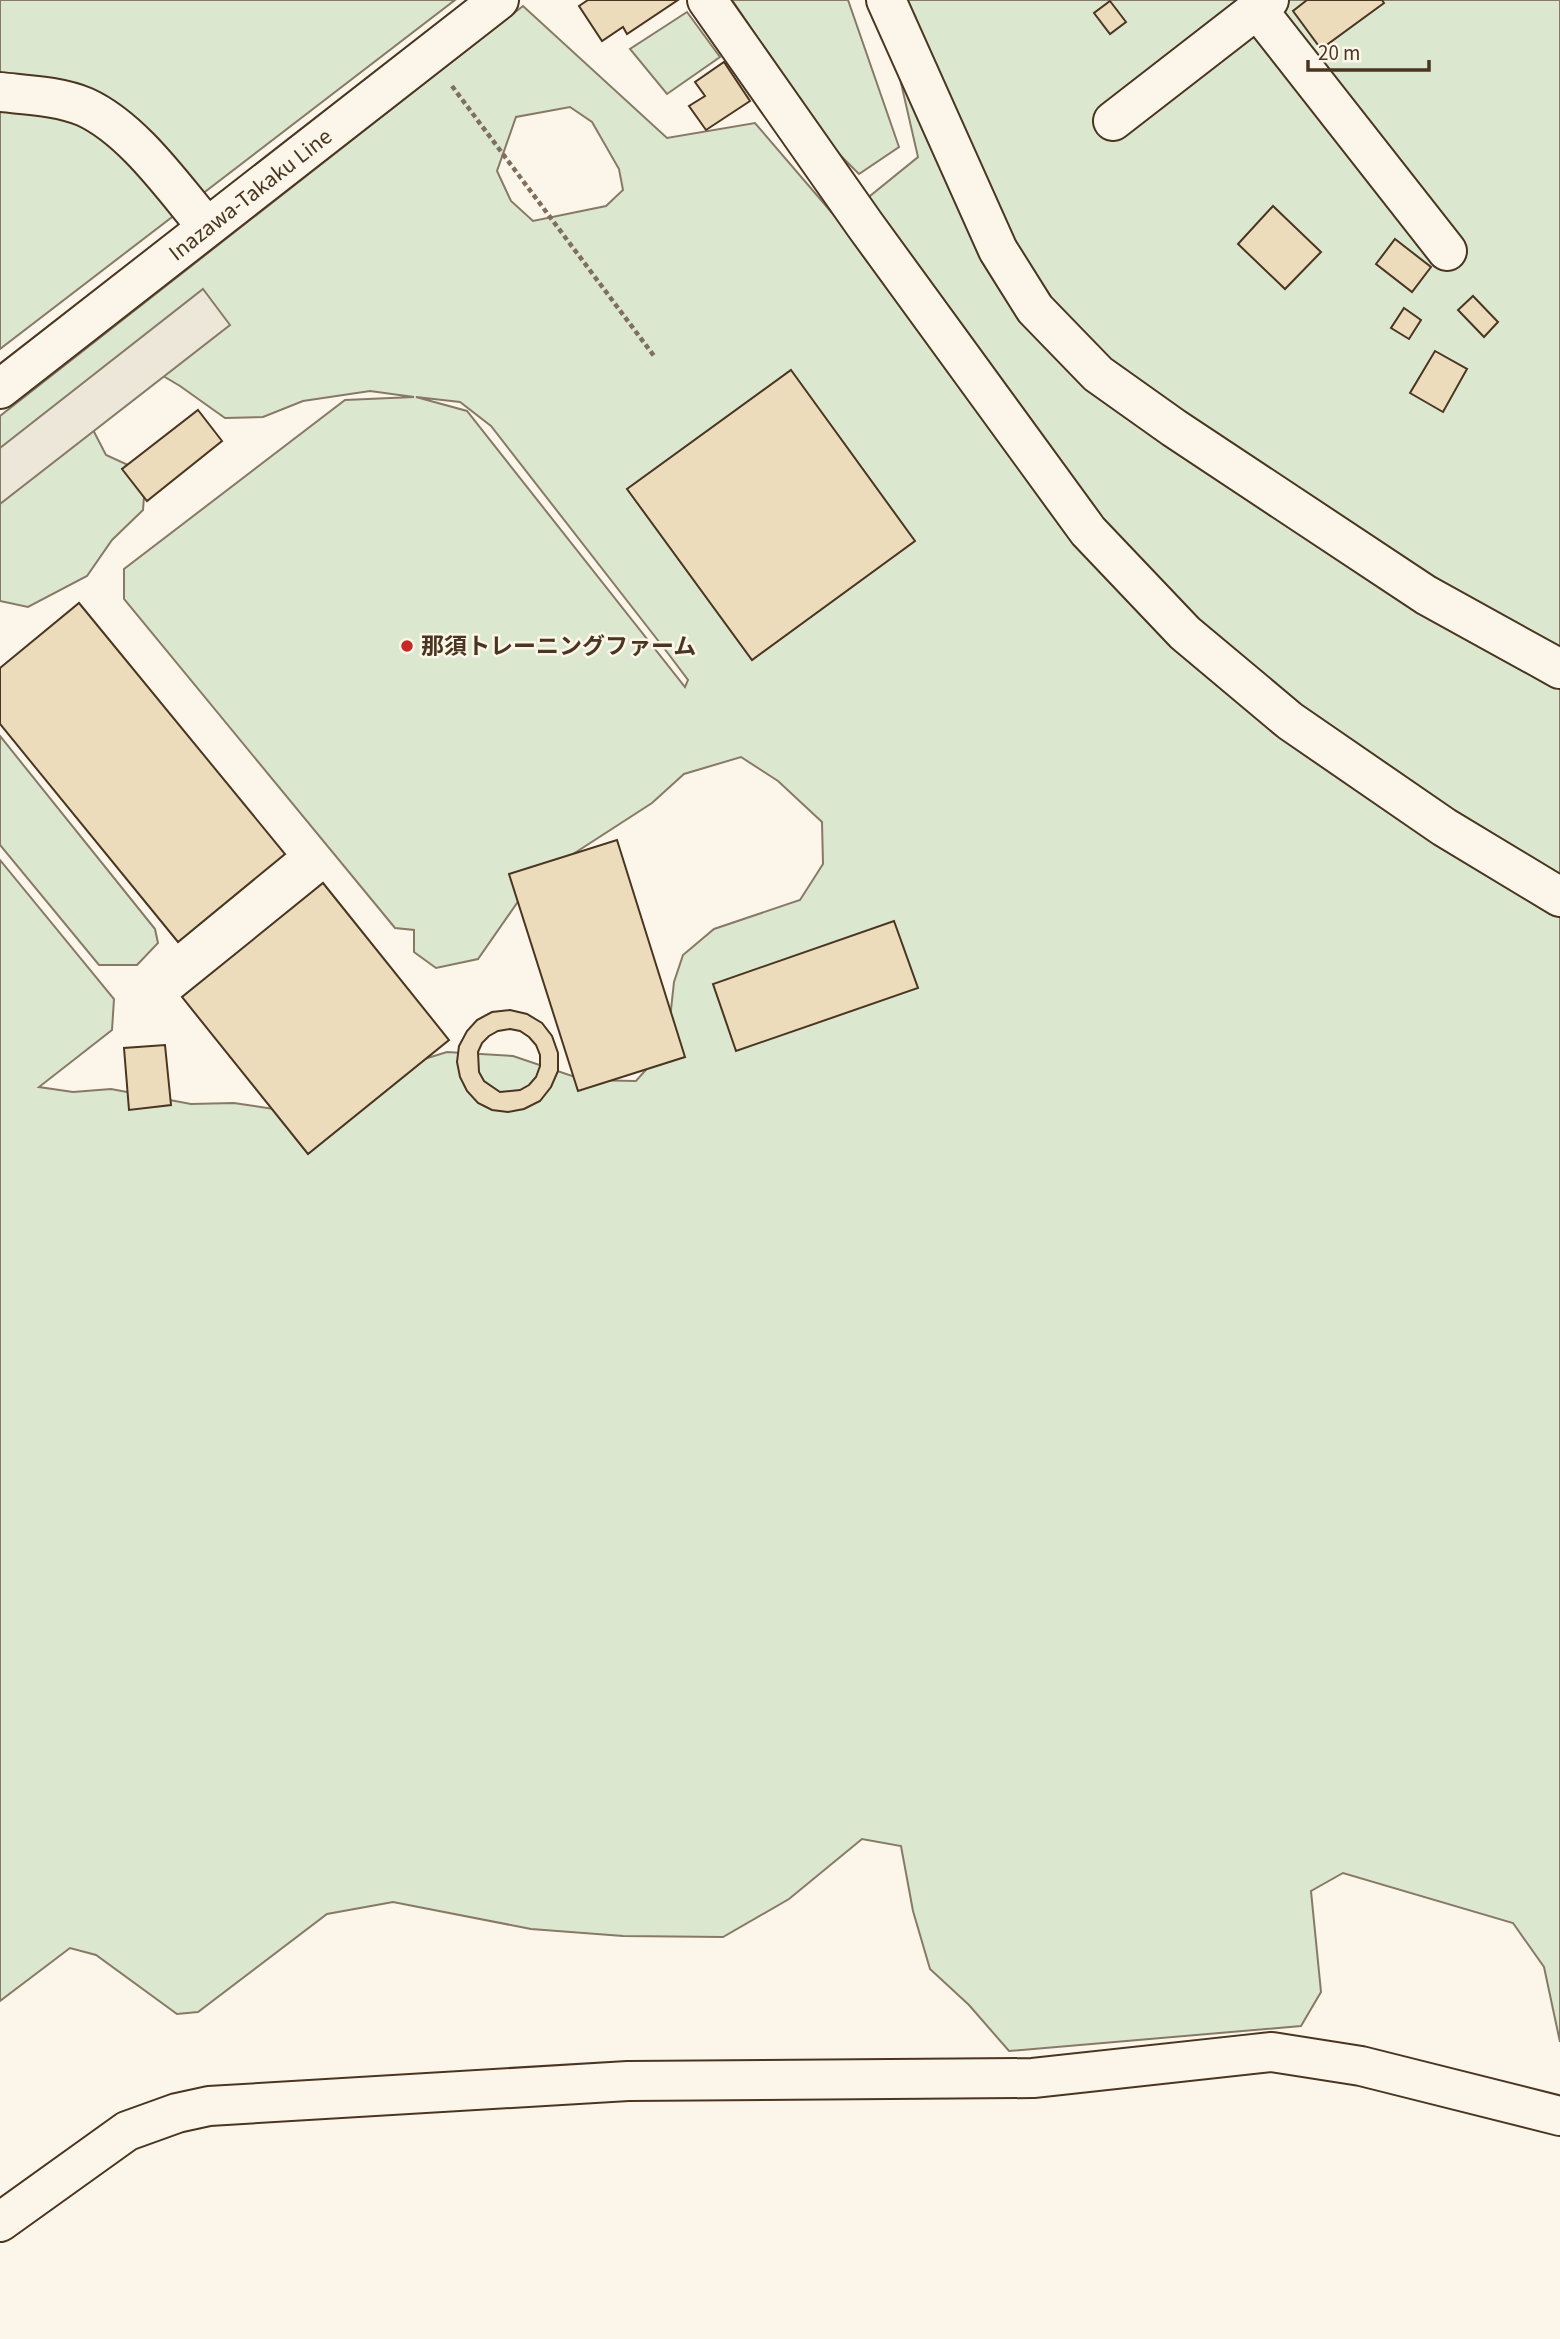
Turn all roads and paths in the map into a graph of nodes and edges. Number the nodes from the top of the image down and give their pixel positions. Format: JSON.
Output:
{"nodes":[{"id":1,"x":499,"y":0,"type":"edge"},
{"id":2,"x":707,"y":0,"type":"edge"},
{"id":3,"x":886,"y":0,"type":"edge"},
{"id":4,"x":1263,"y":4,"type":"edge"},
{"id":5,"x":428,"y":55,"type":"junction"},
{"id":6,"x":0,"y":92,"type":"edge"},
{"id":7,"x":1113,"y":121,"type":"dead end"},
{"id":8,"x":207,"y":227,"type":"junction"},
{"id":9,"x":1447,"y":251,"type":"dead end"},
{"id":10,"x":654,"y":356,"type":"dead end"},
{"id":11,"x":0,"y":389,"type":"edge"},
{"id":12,"x":1560,"y":669,"type":"edge"},
{"id":13,"x":1560,"y":897,"type":"edge"},
{"id":14,"x":1560,"y":2116,"type":"edge"},
{"id":15,"x":0,"y":2222,"type":"edge"}],
"edges":[{"from":1,"to":5,"type":"street","name":"Inazawa-Takaku Line"},
{"from":2,"to":13,"type":"street"},
{"from":3,"to":12,"type":"street"},
{"from":4,"to":7,"type":"street"},
{"from":4,"to":9,"type":"street"},
{"from":5,"to":8,"type":"street","name":"Inazawa-Takaku Line"},
{"from":5,"to":10,"type":"path"},
{"from":6,"to":8,"type":"street"},
{"from":8,"to":11,"type":"street","name":"Inazawa-Takaku Line"},
{"from":14,"to":15,"type":"street"}]}
